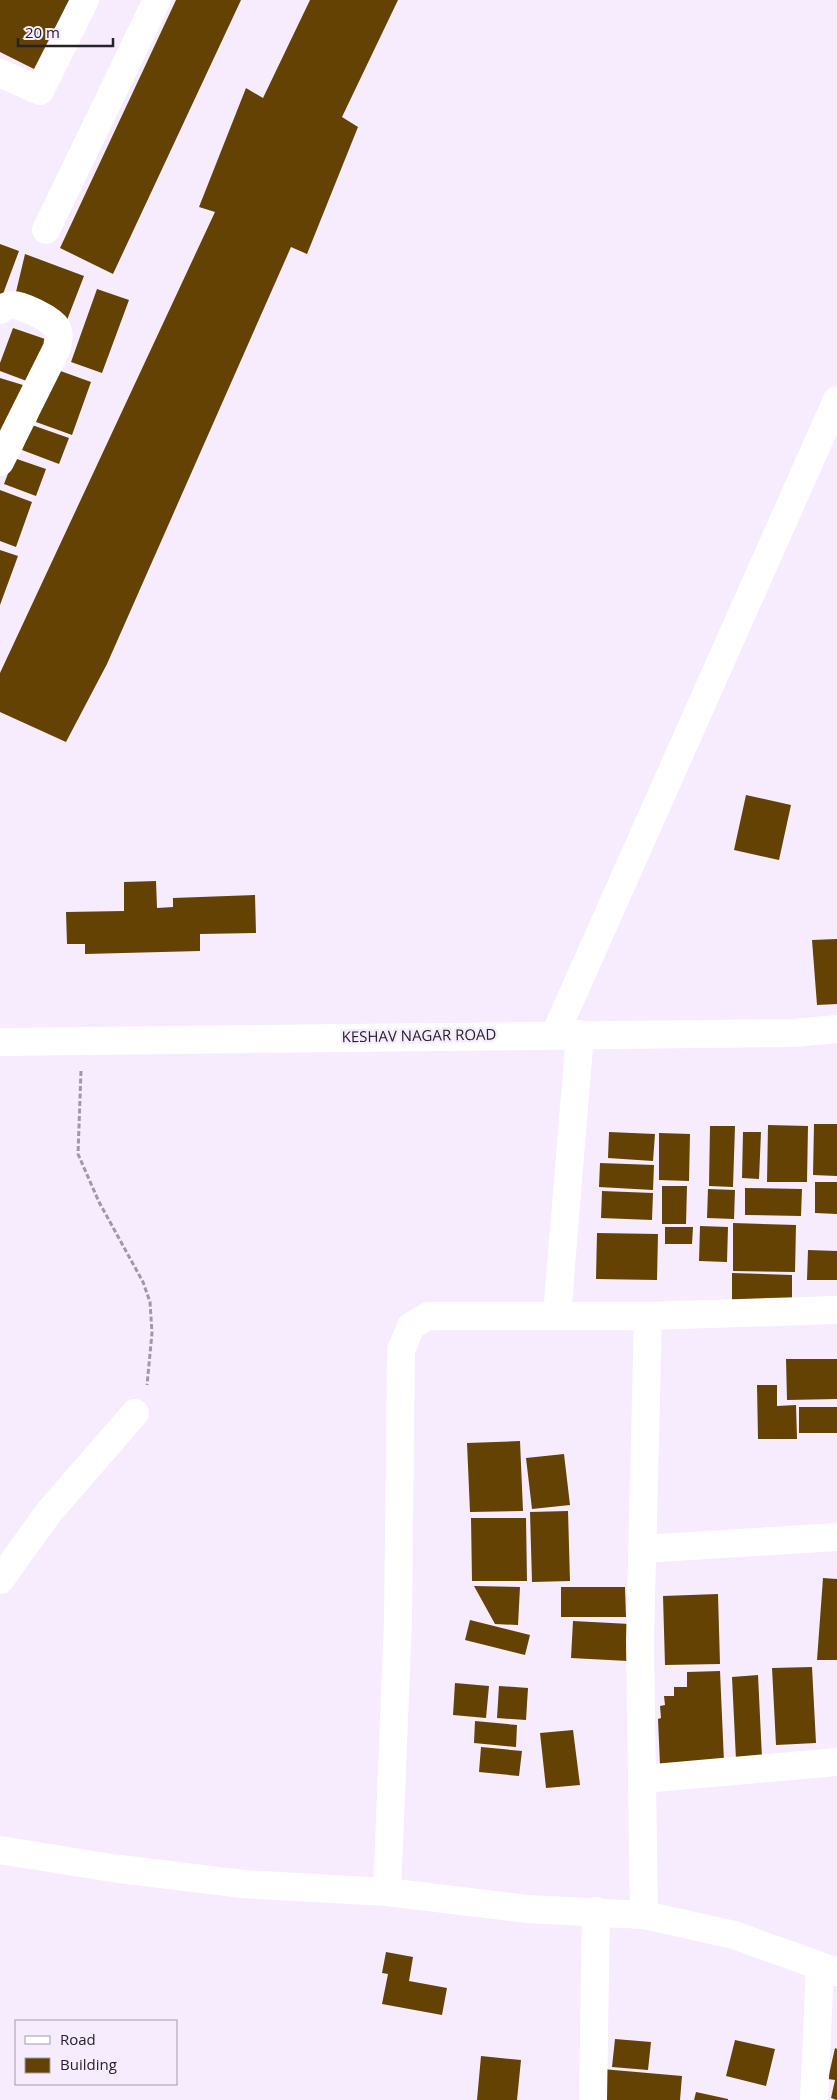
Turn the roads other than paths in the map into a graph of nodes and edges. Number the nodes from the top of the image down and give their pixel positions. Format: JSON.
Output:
{"nodes":[{"id":1,"x":85,"y":0,"type":"edge"},
{"id":2,"x":157,"y":0,"type":"edge"},
{"id":3,"x":0,"y":72,"type":"edge"},
{"id":4,"x":46,"y":230,"type":"dead end"},
{"id":5,"x":0,"y":310,"type":"edge"},
{"id":6,"x":837,"y":400,"type":"edge"},
{"id":7,"x":0,"y":462,"type":"edge"},
{"id":8,"x":837,"y":1029,"type":"edge"},
{"id":9,"x":567,"y":1034,"type":"junction"},
{"id":10,"x":0,"y":1042,"type":"edge"},
{"id":11,"x":837,"y":1310,"type":"edge"},
{"id":12,"x":557,"y":1315,"type":"junction"},
{"id":13,"x":648,"y":1316,"type":"junction"},
{"id":14,"x":135,"y":1413,"type":"road end"},
{"id":15,"x":837,"y":1537,"type":"edge"},
{"id":16,"x":642,"y":1549,"type":"junction"},
{"id":17,"x":0,"y":1580,"type":"edge"},
{"id":18,"x":837,"y":1762,"type":"edge"},
{"id":19,"x":643,"y":1779,"type":"junction"},
{"id":20,"x":0,"y":1850,"type":"edge"},
{"id":21,"x":387,"y":1892,"type":"junction"},
{"id":22,"x":596,"y":1911,"type":"junction"},
{"id":23,"x":644,"y":1915,"type":"junction"},
{"id":24,"x":828,"y":1969,"type":"edge"},
{"id":25,"x":593,"y":2100,"type":"edge"},
{"id":26,"x":814,"y":2100,"type":"edge"}],
"edges":[{"from":1,"to":3,"type":"street"},
{"from":2,"to":4,"type":"street"},
{"from":5,"to":7,"type":"street"},
{"from":6,"to":9,"type":"street"},
{"from":8,"to":9,"type":"street","name":"KESHAV NAGAR ROAD"},
{"from":9,"to":10,"type":"street","name":"KESHAV NAGAR ROAD"},
{"from":9,"to":12,"type":"street"},
{"from":11,"to":13,"type":"street"},
{"from":12,"to":13,"type":"street"},
{"from":12,"to":21,"type":"street"},
{"from":13,"to":16,"type":"street"},
{"from":14,"to":17,"type":"street"},
{"from":15,"to":16,"type":"street"},
{"from":16,"to":19,"type":"street"},
{"from":18,"to":19,"type":"street"},
{"from":19,"to":23,"type":"street"},
{"from":20,"to":21,"type":"street"},
{"from":21,"to":22,"type":"street"},
{"from":22,"to":23,"type":"street"},
{"from":22,"to":25,"type":"street"},
{"from":23,"to":24,"type":"street"},
{"from":24,"to":26,"type":"street"}]}
